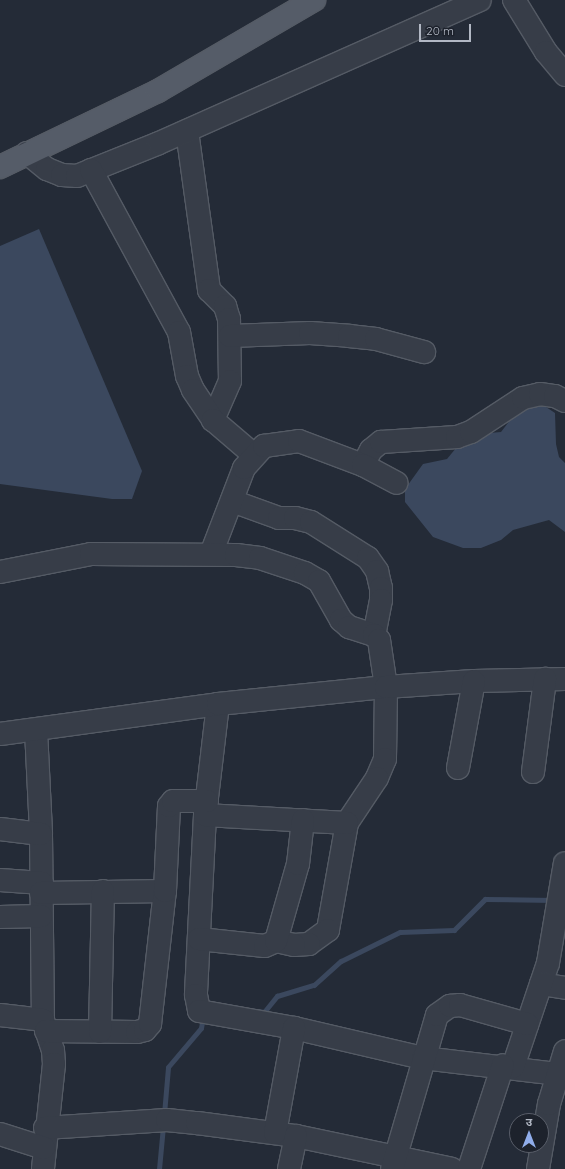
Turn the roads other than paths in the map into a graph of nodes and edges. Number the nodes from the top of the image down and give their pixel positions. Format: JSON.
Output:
{"nodes":[{"id":1,"x":314,"y":0,"type":"edge"},
{"id":2,"x":480,"y":0,"type":"edge"},
{"id":3,"x":514,"y":0,"type":"edge"},
{"id":4,"x":565,"y":75,"type":"edge"},
{"id":5,"x":187,"y":131,"type":"junction"},
{"id":6,"x":27,"y":153,"type":"junction"},
{"id":7,"x":0,"y":167,"type":"edge"},
{"id":8,"x":91,"y":170,"type":"junction"},
{"id":9,"x":230,"y":336,"type":"junction"},
{"id":10,"x":424,"y":352,"type":"dead end"},
{"id":11,"x":565,"y":401,"type":"edge"},
{"id":12,"x":213,"y":420,"type":"junction"},
{"id":13,"x":254,"y":455,"type":"junction"},
{"id":14,"x":362,"y":465,"type":"junction"},
{"id":15,"x":397,"y":483,"type":"dead end"},
{"id":16,"x":232,"y":500,"type":"junction"},
{"id":17,"x":211,"y":554,"type":"junction"},
{"id":18,"x":0,"y":572,"type":"edge"},
{"id":19,"x":374,"y":635,"type":"junction"},
{"id":20,"x":555,"y":679,"type":"edge"},
{"id":21,"x":474,"y":681,"type":"junction"},
{"id":22,"x":386,"y":687,"type":"junction"},
{"id":23,"x":218,"y":704,"type":"junction"},
{"id":24,"x":36,"y":730,"type":"junction"},
{"id":25,"x":0,"y":734,"type":"edge"},
{"id":26,"x":458,"y":768,"type":"dead end"},
{"id":27,"x":533,"y":772,"type":"dead end"},
{"id":28,"x":206,"y":808,"type":"junction"},
{"id":29,"x":303,"y":820,"type":"junction"},
{"id":30,"x":347,"y":823,"type":"junction"},
{"id":31,"x":0,"y":829,"type":"edge"},
{"id":32,"x":41,"y":834,"type":"junction"},
{"id":33,"x":565,"y":863,"type":"edge"},
{"id":34,"x":0,"y":880,"type":"edge"},
{"id":35,"x":42,"y":888,"type":"junction"},
{"id":36,"x":103,"y":891,"type":"junction"},
{"id":37,"x":165,"y":892,"type":"junction"},
{"id":38,"x":41,"y":916,"type":"junction"},
{"id":39,"x":0,"y":917,"type":"edge"},
{"id":40,"x":199,"y":939,"type":"junction"},
{"id":41,"x":276,"y":941,"type":"junction"},
{"id":42,"x":541,"y":984,"type":"junction"},
{"id":43,"x":565,"y":988,"type":"edge"},
{"id":44,"x":0,"y":1015,"type":"edge"},
{"id":45,"x":527,"y":1024,"type":"junction"},
{"id":46,"x":45,"y":1026,"type":"junction"},
{"id":47,"x":294,"y":1028,"type":"junction"},
{"id":48,"x":100,"y":1032,"type":"junction"},
{"id":49,"x":565,"y":1051,"type":"edge"},
{"id":50,"x":423,"y":1058,"type":"junction"},
{"id":51,"x":508,"y":1066,"type":"junction"},
{"id":52,"x":562,"y":1074,"type":"edge"},
{"id":53,"x":275,"y":1133,"type":"junction"},
{"id":54,"x":0,"y":1134,"type":"edge"},
{"id":55,"x":296,"y":1136,"type":"junction"},
{"id":56,"x":44,"y":1148,"type":"edge"},
{"id":57,"x":394,"y":1162,"type":"edge"},
{"id":58,"x":289,"y":1169,"type":"edge"},
{"id":59,"x":452,"y":1169,"type":"edge"},
{"id":60,"x":469,"y":1169,"type":"edge"},
{"id":61,"x":538,"y":1169,"type":"edge"}],
"edges":[{"from":1,"to":6,"type":"main road"},
{"from":2,"to":5,"type":"street"},
{"from":3,"to":4,"type":"street"},
{"from":5,"to":8,"type":"street"},
{"from":5,"to":9,"type":"street"},
{"from":6,"to":7,"type":"main road"},
{"from":6,"to":8,"type":"street"},
{"from":8,"to":12,"type":"street"},
{"from":9,"to":10,"type":"street"},
{"from":9,"to":12,"type":"street"},
{"from":11,"to":14,"type":"street"},
{"from":12,"to":13,"type":"street"},
{"from":13,"to":14,"type":"street"},
{"from":13,"to":16,"type":"street"},
{"from":14,"to":15,"type":"street"},
{"from":16,"to":17,"type":"street"},
{"from":16,"to":19,"type":"street"},
{"from":17,"to":18,"type":"street"},
{"from":17,"to":19,"type":"street"},
{"from":19,"to":22,"type":"street"},
{"from":20,"to":21,"type":"street"},
{"from":20,"to":27,"type":"street"},
{"from":21,"to":22,"type":"street"},
{"from":21,"to":26,"type":"street"},
{"from":22,"to":23,"type":"street"},
{"from":22,"to":30,"type":"street"},
{"from":23,"to":24,"type":"street"},
{"from":23,"to":28,"type":"street"},
{"from":24,"to":25,"type":"street"},
{"from":24,"to":32,"type":"street"},
{"from":28,"to":29,"type":"street"},
{"from":28,"to":37,"type":"street"},
{"from":28,"to":40,"type":"street"},
{"from":29,"to":30,"type":"street"},
{"from":29,"to":41,"type":"street"},
{"from":30,"to":41,"type":"street"},
{"from":31,"to":32,"type":"street"},
{"from":32,"to":35,"type":"street"},
{"from":33,"to":42,"type":"street"},
{"from":34,"to":35,"type":"street"},
{"from":35,"to":36,"type":"street"},
{"from":35,"to":38,"type":"street"},
{"from":36,"to":37,"type":"street"},
{"from":36,"to":48,"type":"street"},
{"from":37,"to":48,"type":"street"},
{"from":38,"to":39,"type":"street"},
{"from":38,"to":46,"type":"street"},
{"from":40,"to":41,"type":"street"},
{"from":40,"to":47,"type":"street"},
{"from":42,"to":43,"type":"street"},
{"from":42,"to":45,"type":"street"},
{"from":44,"to":46,"type":"street"},
{"from":45,"to":50,"type":"street"},
{"from":45,"to":51,"type":"street"},
{"from":46,"to":48,"type":"street"},
{"from":46,"to":56,"type":"street"},
{"from":47,"to":50,"type":"street"},
{"from":47,"to":53,"type":"street"},
{"from":49,"to":52,"type":"street"},
{"from":50,"to":51,"type":"street"},
{"from":50,"to":57,"type":"street"},
{"from":51,"to":52,"type":"street"},
{"from":51,"to":60,"type":"street"},
{"from":52,"to":61,"type":"street"},
{"from":53,"to":55,"type":"street"},
{"from":53,"to":56,"type":"street"},
{"from":54,"to":56,"type":"street"},
{"from":55,"to":57,"type":"street"},
{"from":55,"to":58,"type":"street"},
{"from":57,"to":59,"type":"street"}]}
